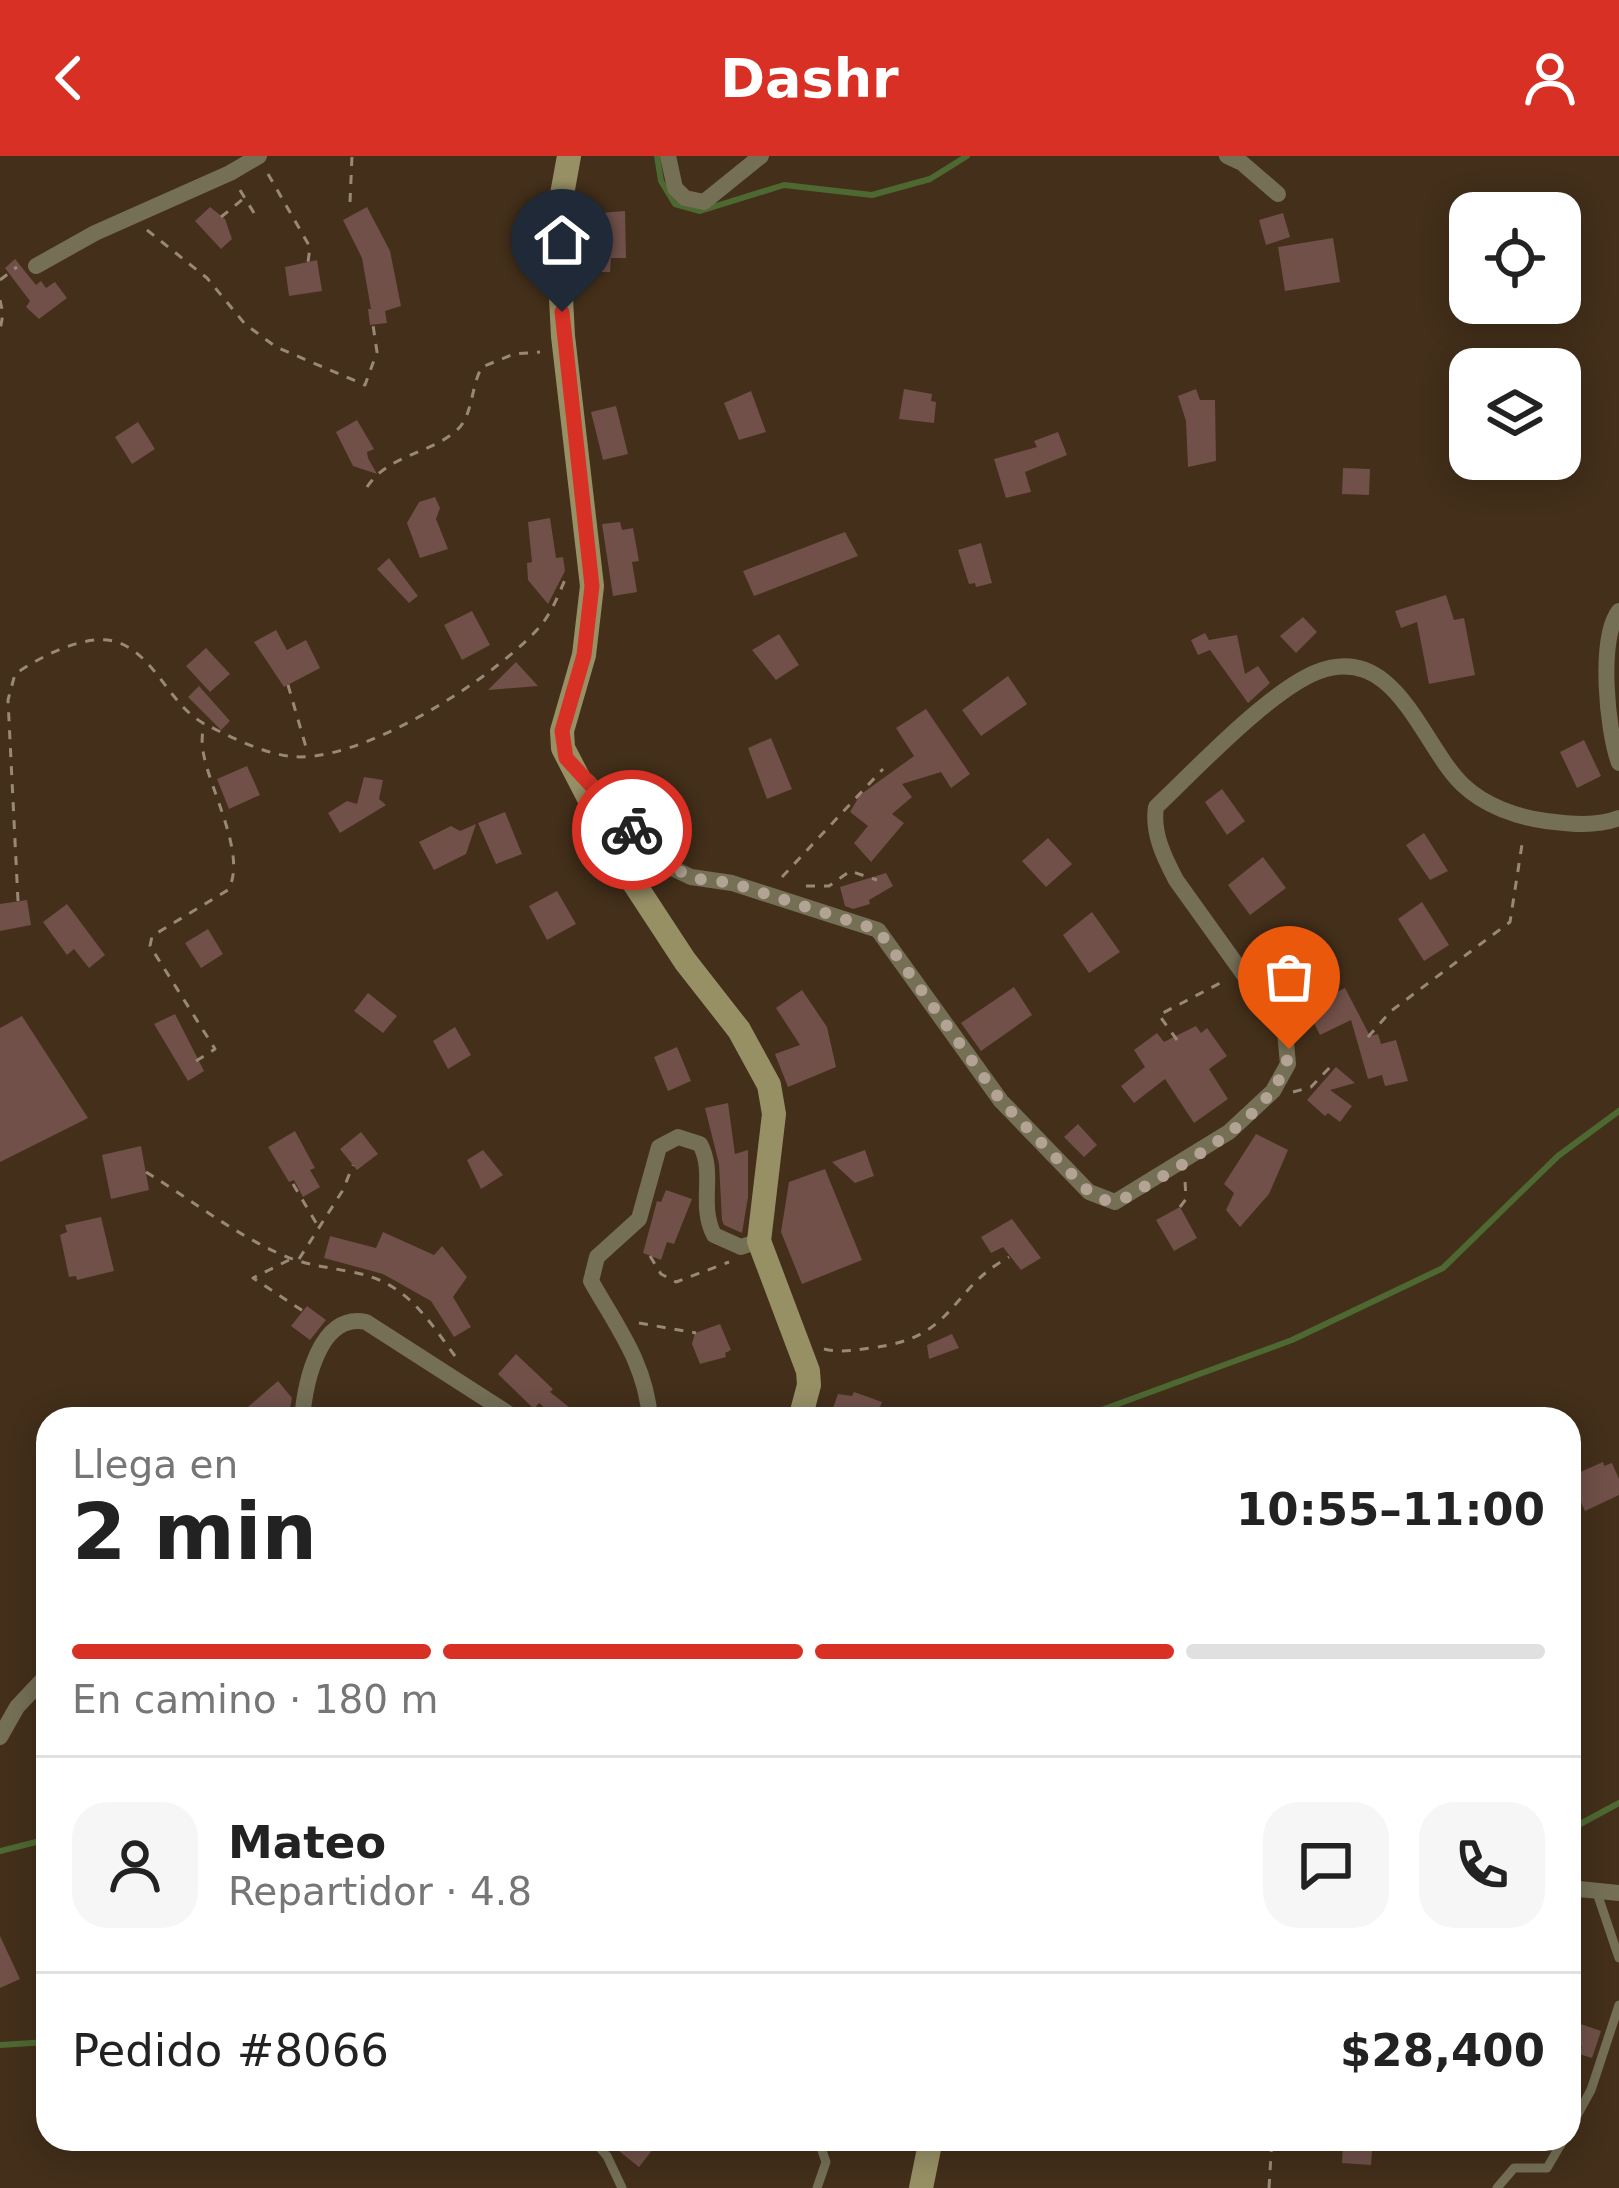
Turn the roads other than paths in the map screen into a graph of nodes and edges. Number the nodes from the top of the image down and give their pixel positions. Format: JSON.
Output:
{"nodes":[{"id":1,"x":569,"y":156,"type":"edge"},
{"id":2,"x":668,"y":156,"type":"edge"},
{"id":3,"x":761,"y":156,"type":"edge"},
{"id":4,"x":1227,"y":156,"type":"edge"},
{"id":5,"x":258,"y":163,"type":"edge"},
{"id":6,"x":1278,"y":194,"type":"dead end"},
{"id":7,"x":35,"y":266,"type":"dead end"},
{"id":8,"x":1619,"y":611,"type":"edge"},
{"id":9,"x":566,"y":758,"type":"junction"},
{"id":10,"x":1619,"y":763,"type":"edge"},
{"id":11,"x":1619,"y":818,"type":"edge"},
{"id":12,"x":750,"y":1244,"type":"junction"},
{"id":13,"x":305,"y":1407,"type":"edge"},
{"id":14,"x":499,"y":1407,"type":"edge"},
{"id":15,"x":649,"y":1407,"type":"edge"},
{"id":16,"x":803,"y":1407,"type":"edge"},
{"id":17,"x":36,"y":1687,"type":"edge"},
{"id":18,"x":0,"y":1737,"type":"edge"},
{"id":19,"x":1581,"y":1889,"type":"edge"},
{"id":20,"x":1596,"y":1890,"type":"junction"},
{"id":21,"x":1619,"y":1893,"type":"edge"},
{"id":22,"x":1619,"y":1958,"type":"edge"},
{"id":23,"x":1619,"y":2005,"type":"edge"},
{"id":24,"x":1581,"y":2108,"type":"edge"},
{"id":25,"x":603,"y":2151,"type":"edge"},
{"id":26,"x":822,"y":2151,"type":"edge"},
{"id":27,"x":929,"y":2151,"type":"edge"},
{"id":28,"x":1557,"y":2151,"type":"edge"},
{"id":29,"x":622,"y":2188,"type":"edge"},
{"id":30,"x":817,"y":2188,"type":"edge"},
{"id":31,"x":921,"y":2188,"type":"edge"},
{"id":32,"x":1497,"y":2188,"type":"edge"}],
"edges":[{"from":1,"to":9,"type":"main road"},
{"from":2,"to":3,"type":"street"},
{"from":4,"to":6,"type":"street"},
{"from":5,"to":7,"type":"street"},
{"from":8,"to":10,"type":"street"},
{"from":9,"to":11,"type":"street"},
{"from":9,"to":12,"type":"main road"},
{"from":12,"to":15,"type":"street"},
{"from":12,"to":16,"type":"main road"},
{"from":13,"to":14,"type":"street"},
{"from":17,"to":18,"type":"street"},
{"from":19,"to":20,"type":"street"},
{"from":20,"to":21,"type":"street"},
{"from":20,"to":22,"type":"lane"},
{"from":23,"to":24,"type":"lane"},
{"from":25,"to":29,"type":"lane"},
{"from":26,"to":30,"type":"lane"},
{"from":27,"to":31,"type":"main road"},
{"from":28,"to":32,"type":"lane"}]}
